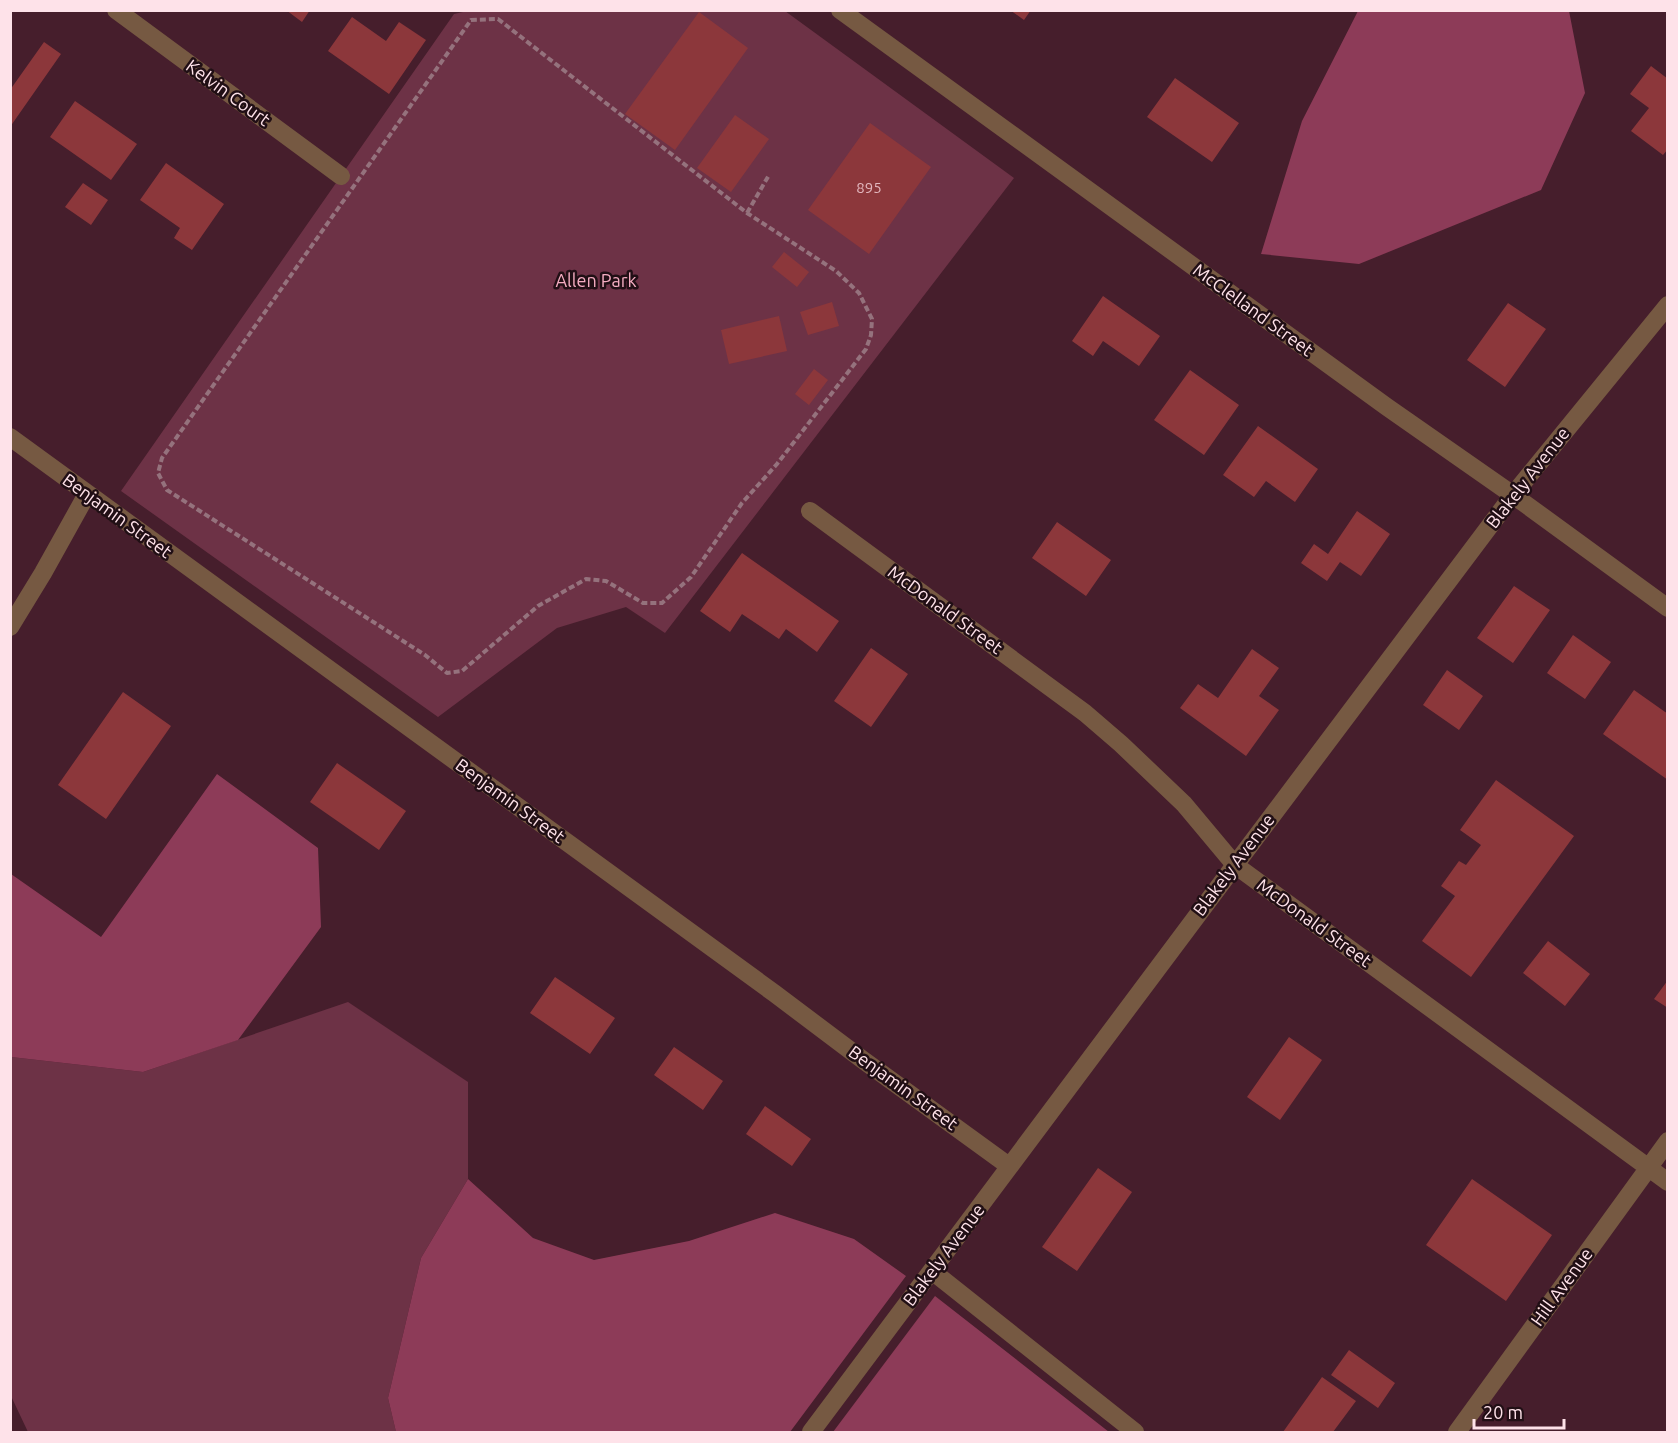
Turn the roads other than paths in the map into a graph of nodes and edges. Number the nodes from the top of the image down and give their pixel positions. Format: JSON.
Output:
{"nodes":[{"id":1,"x":116,"y":10,"type":"edge"},
{"id":2,"x":840,"y":10,"type":"edge"},
{"id":3,"x":341,"y":176,"type":"dead end"},
{"id":4,"x":1668,"y":305,"type":"edge"},
{"id":5,"x":10,"y":438,"type":"edge"},
{"id":6,"x":87,"y":494,"type":"junction"},
{"id":7,"x":1513,"y":495,"type":"junction"},
{"id":8,"x":810,"y":511,"type":"dead end"},
{"id":9,"x":1668,"y":608,"type":"edge"},
{"id":10,"x":10,"y":627,"type":"edge"},
{"id":11,"x":1235,"y":865,"type":"junction"},
{"id":12,"x":1668,"y":1142,"type":"edge"},
{"id":13,"x":1009,"y":1166,"type":"junction"},
{"id":14,"x":1648,"y":1168,"type":"junction"},
{"id":15,"x":1668,"y":1182,"type":"edge"},
{"id":16,"x":932,"y":1271,"type":"junction"},
{"id":17,"x":811,"y":1432,"type":"edge"},
{"id":18,"x":1135,"y":1432,"type":"edge"},
{"id":19,"x":1457,"y":1432,"type":"edge"}],
"edges":[{"from":1,"to":3,"type":"street","name":"Kelvin Court"},
{"from":2,"to":7,"type":"street","name":"McClelland Street"},
{"from":4,"to":7,"type":"street","name":"Blakely Avenue"},
{"from":5,"to":6,"type":"street","name":"Benjamin Street"},
{"from":6,"to":10,"type":"street"},
{"from":6,"to":13,"type":"street","name":"Benjamin Street"},
{"from":7,"to":9,"type":"street","name":"McClelland Street"},
{"from":7,"to":11,"type":"street","name":"Blakely Avenue"},
{"from":8,"to":11,"type":"street","name":"McDonald Street"},
{"from":11,"to":13,"type":"street","name":"Blakely Avenue"},
{"from":11,"to":14,"type":"street","name":"McDonald Street"},
{"from":12,"to":14,"type":"street","name":"Hill Avenue"},
{"from":13,"to":16,"type":"street","name":"Blakely Avenue"},
{"from":14,"to":15,"type":"street","name":"McDonald Street"},
{"from":14,"to":19,"type":"street","name":"Hill Avenue"},
{"from":16,"to":17,"type":"street","name":"Blakely Avenue"},
{"from":16,"to":18,"type":"street"}]}
